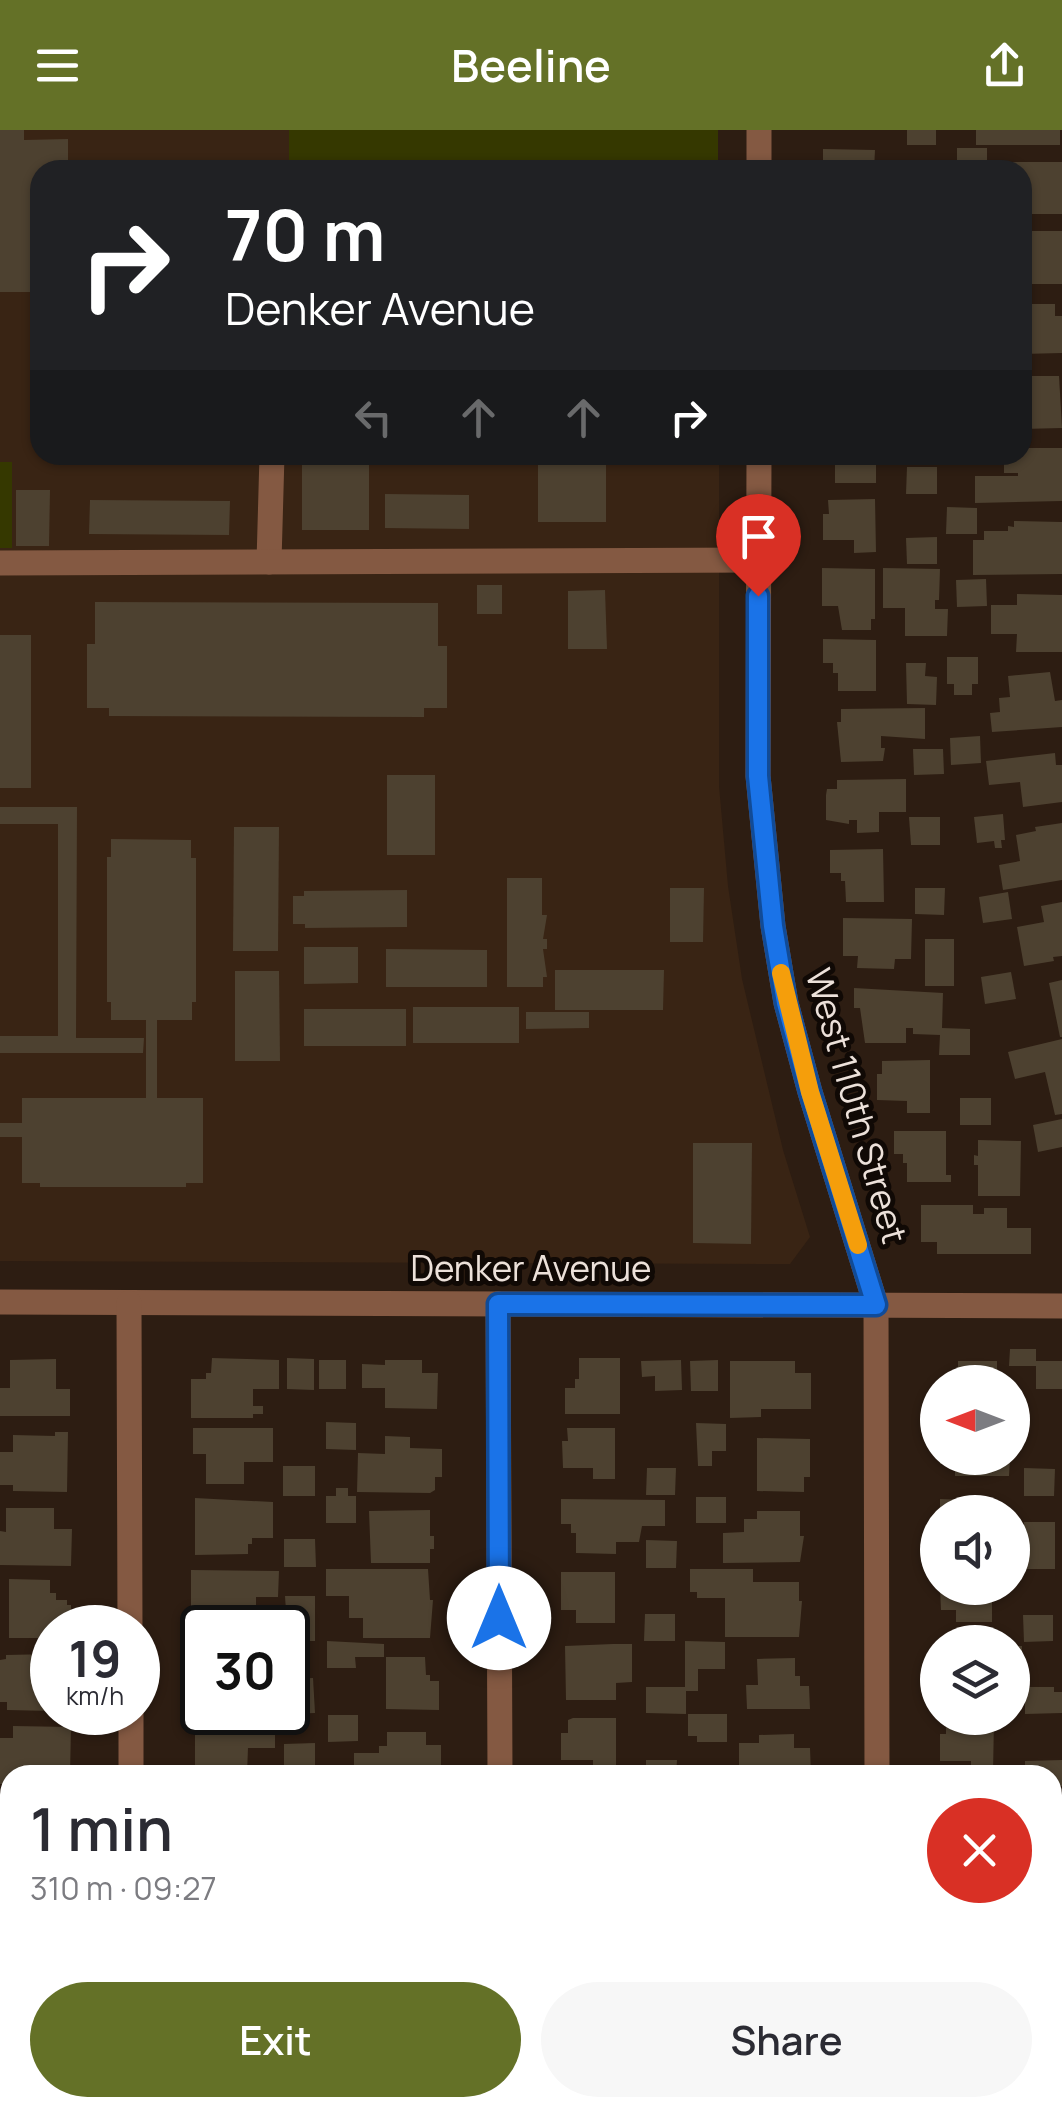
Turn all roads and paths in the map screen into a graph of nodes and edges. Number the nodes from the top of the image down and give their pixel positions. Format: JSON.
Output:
{"nodes":[{"id":1,"x":758,"y":130,"type":"edge"},
{"id":2,"x":758,"y":160,"type":"edge"},
{"id":3,"x":272,"y":465,"type":"edge"},
{"id":4,"x":758,"y":465,"type":"edge"},
{"id":5,"x":758,"y":560,"type":"junction"},
{"id":6,"x":0,"y":562,"type":"edge"},
{"id":7,"x":269,"y":562,"type":"junction"},
{"id":8,"x":0,"y":1302,"type":"edge"},
{"id":9,"x":130,"y":1303,"type":"junction"},
{"id":10,"x":498,"y":1304,"type":"junction"},
{"id":11,"x":876,"y":1305,"type":"junction"},
{"id":12,"x":1062,"y":1306,"type":"edge"},
{"id":13,"x":130,"y":1605,"type":"edge"},
{"id":14,"x":130,"y":1735,"type":"edge"},
{"id":15,"x":131,"y":1765,"type":"edge"},
{"id":16,"x":500,"y":1765,"type":"edge"},
{"id":17,"x":876,"y":1765,"type":"edge"}],
"edges":[{"from":1,"to":2,"type":"street"},
{"from":3,"to":7,"type":"street"},
{"from":4,"to":5,"type":"street","name":"West 110th Street"},
{"from":5,"to":7,"type":"street"},
{"from":5,"to":11,"type":"street","name":"West 110th Street"},
{"from":6,"to":7,"type":"street"},
{"from":8,"to":9,"type":"street","name":"Denker Avenue"},
{"from":9,"to":10,"type":"street","name":"Denker Avenue"},
{"from":9,"to":13,"type":"street"},
{"from":10,"to":11,"type":"street","name":"Denker Avenue"},
{"from":10,"to":16,"type":"street"},
{"from":11,"to":12,"type":"street","name":"Denker Avenue"},
{"from":11,"to":17,"type":"street","name":"West 110th Street"},
{"from":14,"to":15,"type":"street"}]}
